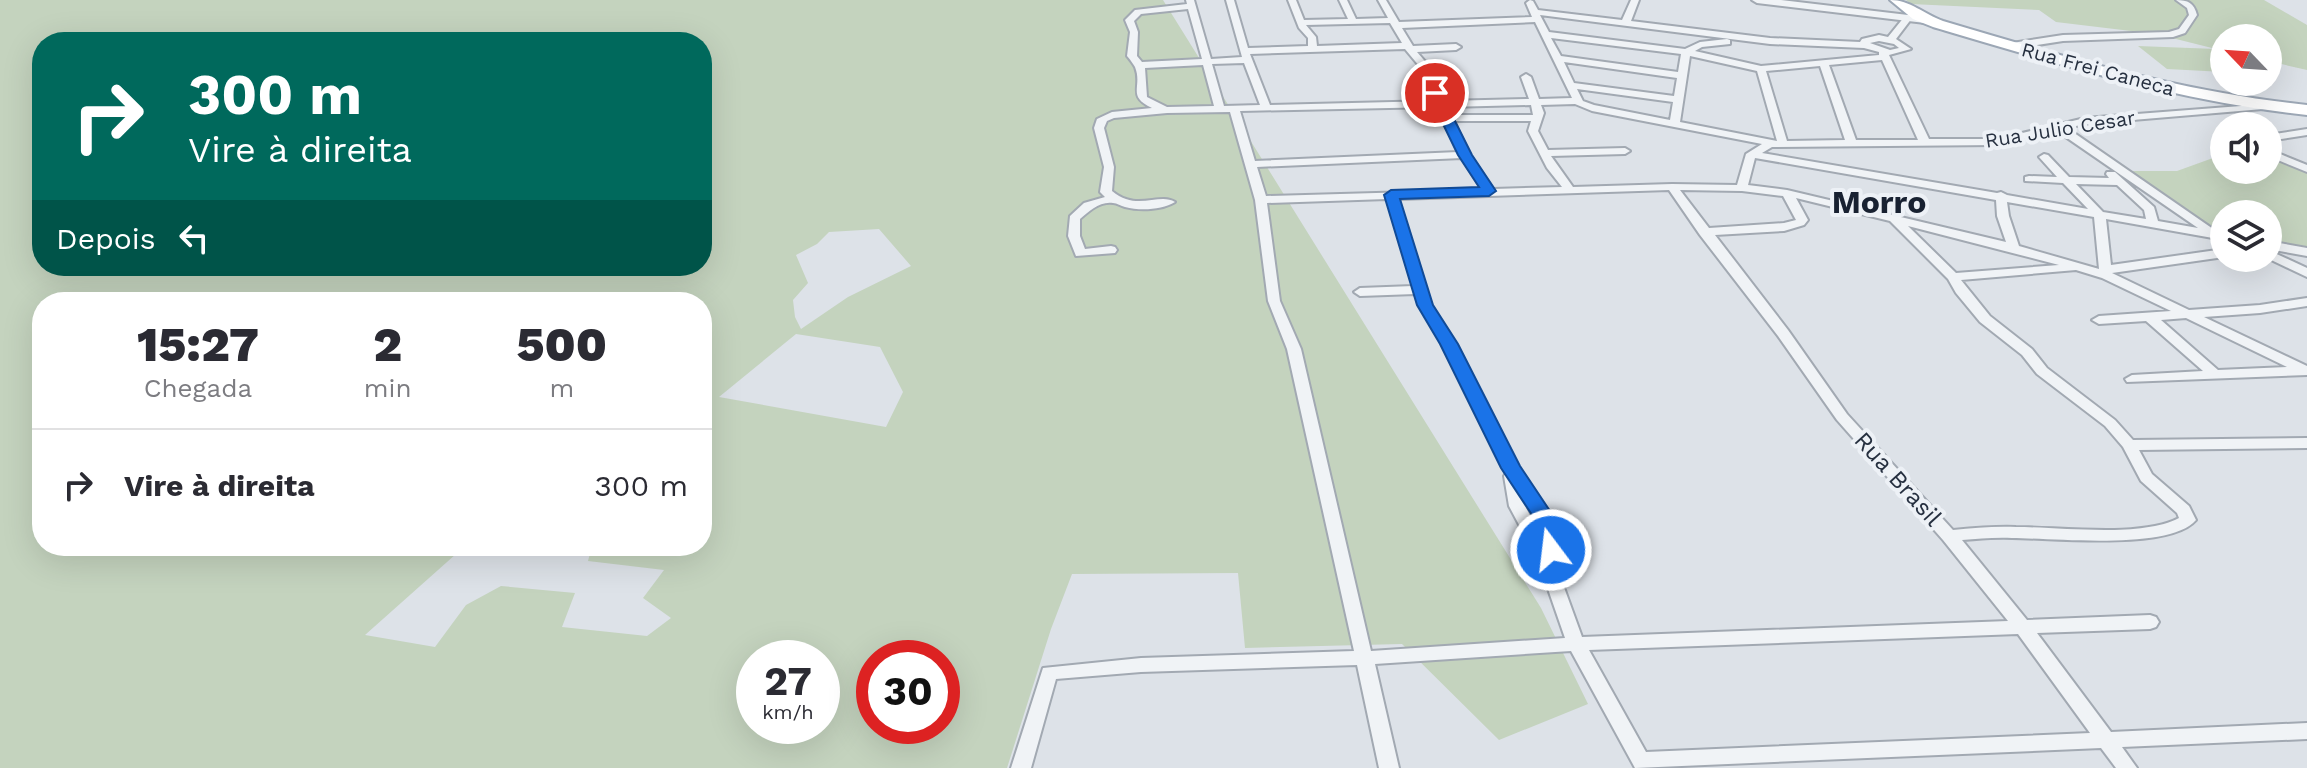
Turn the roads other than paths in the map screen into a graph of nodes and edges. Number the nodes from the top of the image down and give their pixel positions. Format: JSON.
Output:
{"nodes":[{"id":1,"x":1230,"y":0,"type":"edge"},
{"id":2,"x":1292,"y":0,"type":"edge"},
{"id":3,"x":1343,"y":0,"type":"edge"},
{"id":4,"x":1382,"y":0,"type":"edge"},
{"id":5,"x":1635,"y":0,"type":"edge"},
{"id":6,"x":1757,"y":0,"type":"edge"},
{"id":7,"x":1897,"y":0,"type":"edge"},
{"id":8,"x":2180,"y":0,"type":"edge"},
{"id":9,"x":1777,"y":2,"type":"edge"},
{"id":10,"x":1191,"y":3,"type":"edge"},
{"id":11,"x":1535,"y":11,"type":"junction"},
{"id":12,"x":1908,"y":18,"type":"junction"},
{"id":13,"x":1925,"y":20,"type":"junction"},
{"id":14,"x":1353,"y":21,"type":"junction"},
{"id":15,"x":1397,"y":22,"type":"junction"},
{"id":16,"x":1302,"y":23,"type":"junction"},
{"id":17,"x":1625,"y":24,"type":"junction"},
{"id":18,"x":1545,"y":34,"type":"junction"},
{"id":19,"x":1891,"y":40,"type":"junction"},
{"id":20,"x":1770,"y":41,"type":"junction"},
{"id":21,"x":1865,"y":45,"type":"junction"},
{"id":22,"x":2012,"y":46,"type":"junction"},
{"id":23,"x":1410,"y":47,"type":"junction"},
{"id":24,"x":1456,"y":47,"type":"dead end"},
{"id":25,"x":1313,"y":48,"type":"junction"},
{"id":26,"x":1686,"y":52,"type":"junction"},
{"id":27,"x":1884,"y":55,"type":"junction"},
{"id":28,"x":1246,"y":56,"type":"junction"},
{"id":29,"x":1556,"y":58,"type":"junction"},
{"id":30,"x":1209,"y":61,"type":"junction"},
{"id":31,"x":1823,"y":62,"type":"junction"},
{"id":32,"x":1140,"y":65,"type":"junction"},
{"id":33,"x":1761,"y":69,"type":"junction"},
{"id":34,"x":1683,"y":76,"type":"junction"},
{"id":35,"x":1526,"y":77,"type":"dead end"},
{"id":36,"x":1570,"y":85,"type":"junction"},
{"id":37,"x":1680,"y":100,"type":"junction"},
{"id":38,"x":1536,"y":101,"type":"junction"},
{"id":39,"x":1577,"y":101,"type":"junction"},
{"id":40,"x":1441,"y":102,"type":"junction"},
{"id":41,"x":2263,"y":106,"type":"junction"},
{"id":42,"x":1227,"y":109,"type":"junction"},
{"id":43,"x":1267,"y":109,"type":"junction"},
{"id":44,"x":1167,"y":110,"type":"junction"},
{"id":45,"x":2307,"y":110,"type":"edge"},
{"id":46,"x":1447,"y":118,"type":"junction"},
{"id":47,"x":1535,"y":123,"type":"junction"},
{"id":48,"x":1675,"y":123,"type":"junction"},
{"id":49,"x":2051,"y":128,"type":"junction"},
{"id":50,"x":2306,"y":134,"type":"edge"},
{"id":51,"x":2282,"y":137,"type":"edge"},
{"id":52,"x":1925,"y":143,"type":"junction"},
{"id":53,"x":1780,"y":144,"type":"junction"},
{"id":54,"x":1852,"y":144,"type":"junction"},
{"id":55,"x":1625,"y":151,"type":"dead end"},
{"id":56,"x":1546,"y":153,"type":"junction"},
{"id":57,"x":1751,"y":154,"type":"junction"},
{"id":58,"x":1465,"y":155,"type":"junction"},
{"id":59,"x":2044,"y":157,"type":"dead end"},
{"id":60,"x":2282,"y":158,"type":"edge"},
{"id":61,"x":1252,"y":164,"type":"junction"},
{"id":62,"x":2307,"y":169,"type":"edge"},
{"id":63,"x":2029,"y":179,"type":"dead end"},
{"id":64,"x":2070,"y":180,"type":"junction"},
{"id":65,"x":2121,"y":182,"type":"junction"},
{"id":66,"x":1672,"y":187,"type":"junction"},
{"id":67,"x":1742,"y":188,"type":"junction"},
{"id":68,"x":1569,"y":189,"type":"junction"},
{"id":69,"x":1489,"y":191,"type":"junction"},
{"id":70,"x":1787,"y":193,"type":"junction"},
{"id":71,"x":1391,"y":195,"type":"junction"},
{"id":72,"x":2001,"y":195,"type":"junction"},
{"id":73,"x":1112,"y":199,"type":"junction"},
{"id":74,"x":1261,"y":200,"type":"junction"},
{"id":75,"x":1169,"y":202,"type":"dead end"},
{"id":76,"x":2100,"y":215,"type":"junction"},
{"id":77,"x":1893,"y":218,"type":"junction"},
{"id":78,"x":2153,"y":224,"type":"junction"},
{"id":79,"x":2210,"y":229,"type":"edge"},
{"id":80,"x":1704,"y":232,"type":"junction"},
{"id":81,"x":2210,"y":234,"type":"edge"},
{"id":82,"x":2014,"y":248,"type":"junction"},
{"id":83,"x":2282,"y":248,"type":"edge"},
{"id":84,"x":1111,"y":250,"type":"dead end"},
{"id":85,"x":2307,"y":252,"type":"edge"},
{"id":86,"x":2210,"y":255,"type":"edge"},
{"id":87,"x":2282,"y":261,"type":"edge"},
{"id":88,"x":2079,"y":268,"type":"junction"},
{"id":89,"x":2107,"y":272,"type":"junction"},
{"id":90,"x":2307,"y":273,"type":"edge"},
{"id":91,"x":1953,"y":277,"type":"junction"},
{"id":92,"x":1421,"y":290,"type":"junction"},
{"id":93,"x":1360,"y":292,"type":"dead end"},
{"id":94,"x":2307,"y":302,"type":"edge"},
{"id":95,"x":2193,"y":315,"type":"junction"},
{"id":96,"x":2150,"y":317,"type":"junction"},
{"id":97,"x":2099,"y":320,"type":"dead end"},
{"id":98,"x":2306,"y":371,"type":"edge"},
{"id":99,"x":2215,"y":375,"type":"junction"},
{"id":100,"x":2132,"y":379,"type":"dead end"},
{"id":101,"x":2307,"y":443,"type":"edge"},
{"id":102,"x":2129,"y":445,"type":"junction"},
{"id":103,"x":1949,"y":536,"type":"junction"},
{"id":104,"x":2150,"y":622,"type":"dead end"},
{"id":105,"x":2021,"y":625,"type":"junction"},
{"id":106,"x":1576,"y":644,"type":"junction"},
{"id":107,"x":1365,"y":658,"type":"junction"},
{"id":108,"x":2307,"y":731,"type":"edge"},
{"id":109,"x":2106,"y":738,"type":"junction"},
{"id":110,"x":1643,"y":764,"type":"edge"},
{"id":111,"x":1021,"y":768,"type":"edge"},
{"id":112,"x":1389,"y":768,"type":"edge"},
{"id":113,"x":2127,"y":768,"type":"edge"}],
"edges":[{"from":1,"to":28,"type":"street"},
{"from":2,"to":16,"type":"street"},
{"from":3,"to":14,"type":"street"},
{"from":4,"to":15,"type":"street"},
{"from":5,"to":17,"type":"street"},
{"from":6,"to":9,"type":"street"},
{"from":7,"to":13,"type":"main road","name":"Rua Frei Caneca"},
{"from":8,"to":22,"type":"street"},
{"from":9,"to":12,"type":"street"},
{"from":10,"to":30,"type":"street"},
{"from":10,"to":32,"type":"street"},
{"from":11,"to":15,"type":"street"},
{"from":11,"to":17,"type":"street"},
{"from":11,"to":18,"type":"street"},
{"from":12,"to":13,"type":"street"},
{"from":12,"to":19,"type":"street"},
{"from":13,"to":22,"type":"main road","name":"Rua Frei Caneca"},
{"from":14,"to":15,"type":"street"},
{"from":14,"to":16,"type":"street"},
{"from":15,"to":23,"type":"street"},
{"from":16,"to":25,"type":"street"},
{"from":17,"to":20,"type":"street"},
{"from":18,"to":26,"type":"street"},
{"from":18,"to":29,"type":"street"},
{"from":19,"to":21,"type":"street"},
{"from":19,"to":27,"type":"street"},
{"from":20,"to":21,"type":"street"},
{"from":20,"to":26,"type":"street"},
{"from":21,"to":27,"type":"street"},
{"from":22,"to":41,"type":"main road","name":"Rua Frei Caneca"},
{"from":23,"to":24,"type":"street"},
{"from":23,"to":25,"type":"street"},
{"from":23,"to":40,"type":"street"},
{"from":25,"to":28,"type":"street"},
{"from":26,"to":33,"type":"street"},
{"from":26,"to":34,"type":"street"},
{"from":27,"to":31,"type":"street"},
{"from":27,"to":52,"type":"street"},
{"from":28,"to":30,"type":"street"},
{"from":28,"to":43,"type":"street"},
{"from":29,"to":34,"type":"street"},
{"from":29,"to":36,"type":"street"},
{"from":30,"to":32,"type":"street"},
{"from":30,"to":42,"type":"street"},
{"from":31,"to":33,"type":"street"},
{"from":31,"to":54,"type":"street"},
{"from":32,"to":44,"type":"street"},
{"from":33,"to":53,"type":"street"},
{"from":34,"to":37,"type":"street"},
{"from":35,"to":38,"type":"street"},
{"from":36,"to":37,"type":"street"},
{"from":36,"to":39,"type":"street"},
{"from":37,"to":48,"type":"street"},
{"from":38,"to":39,"type":"street"},
{"from":38,"to":40,"type":"street"},
{"from":38,"to":47,"type":"street"},
{"from":39,"to":48,"type":"street"},
{"from":40,"to":43,"type":"street"},
{"from":40,"to":46,"type":"street"},
{"from":41,"to":45,"type":"main road","name":"Rua Frei Caneca"},
{"from":41,"to":49,"type":"street","name":"Rua Julio Cesar"},
{"from":42,"to":43,"type":"street"},
{"from":42,"to":44,"type":"street"},
{"from":42,"to":61,"type":"street"},
{"from":44,"to":73,"type":"street"},
{"from":46,"to":47,"type":"street"},
{"from":46,"to":58,"type":"street"},
{"from":47,"to":56,"type":"street"},
{"from":48,"to":53,"type":"street"},
{"from":49,"to":52,"type":"street","name":"Rua Julio Cesar"},
{"from":49,"to":65,"type":"street"},
{"from":49,"to":79,"type":"street"},
{"from":50,"to":51,"type":"street"},
{"from":52,"to":54,"type":"street","name":"Rua Julio Cesar"},
{"from":53,"to":54,"type":"street","name":"Rua Julio Cesar"},
{"from":53,"to":57,"type":"street","name":"Rua Julio Cesar"},
{"from":55,"to":56,"type":"street"},
{"from":56,"to":68,"type":"street"},
{"from":57,"to":67,"type":"street"},
{"from":57,"to":72,"type":"street"},
{"from":58,"to":61,"type":"street"},
{"from":58,"to":69,"type":"street"},
{"from":59,"to":64,"type":"street"},
{"from":60,"to":62,"type":"street"},
{"from":61,"to":74,"type":"street"},
{"from":63,"to":64,"type":"street"},
{"from":64,"to":65,"type":"street"},
{"from":64,"to":76,"type":"street"},
{"from":65,"to":78,"type":"street"},
{"from":66,"to":67,"type":"street"},
{"from":66,"to":68,"type":"street"},
{"from":66,"to":80,"type":"street","name":"Rua Brasil"},
{"from":67,"to":70,"type":"street"},
{"from":68,"to":69,"type":"street"},
{"from":69,"to":71,"type":"street"},
{"from":70,"to":77,"type":"street"},
{"from":70,"to":80,"type":"street"},
{"from":71,"to":74,"type":"street"},
{"from":71,"to":92,"type":"street"},
{"from":72,"to":76,"type":"street"},
{"from":72,"to":82,"type":"street"},
{"from":73,"to":75,"type":"street"},
{"from":73,"to":84,"type":"street"},
{"from":74,"to":107,"type":"street"},
{"from":76,"to":78,"type":"street"},
{"from":76,"to":89,"type":"street"},
{"from":77,"to":82,"type":"street"},
{"from":77,"to":91,"type":"street"},
{"from":78,"to":81,"type":"street"},
{"from":80,"to":103,"type":"street","name":"Rua Brasil"},
{"from":82,"to":88,"type":"street"},
{"from":83,"to":85,"type":"street"},
{"from":86,"to":89,"type":"street"},
{"from":87,"to":90,"type":"street"},
{"from":88,"to":89,"type":"street"},
{"from":88,"to":91,"type":"street"},
{"from":89,"to":95,"type":"street"},
{"from":91,"to":102,"type":"street"},
{"from":92,"to":93,"type":"street"},
{"from":92,"to":106,"type":"street"},
{"from":94,"to":95,"type":"street"},
{"from":95,"to":96,"type":"street"},
{"from":95,"to":98,"type":"street"},
{"from":96,"to":97,"type":"street"},
{"from":96,"to":99,"type":"street"},
{"from":98,"to":99,"type":"street"},
{"from":99,"to":100,"type":"street"},
{"from":101,"to":102,"type":"street"},
{"from":102,"to":103,"type":"street"},
{"from":103,"to":105,"type":"street","name":"Rua Brasil"},
{"from":104,"to":105,"type":"street"},
{"from":105,"to":106,"type":"street"},
{"from":105,"to":109,"type":"street","name":"Rua Brasil"},
{"from":106,"to":107,"type":"street"},
{"from":106,"to":110,"type":"street"},
{"from":107,"to":111,"type":"street"},
{"from":107,"to":112,"type":"street"},
{"from":108,"to":109,"type":"street"},
{"from":109,"to":110,"type":"street"},
{"from":109,"to":113,"type":"street","name":"Rua Brasil"}]}
